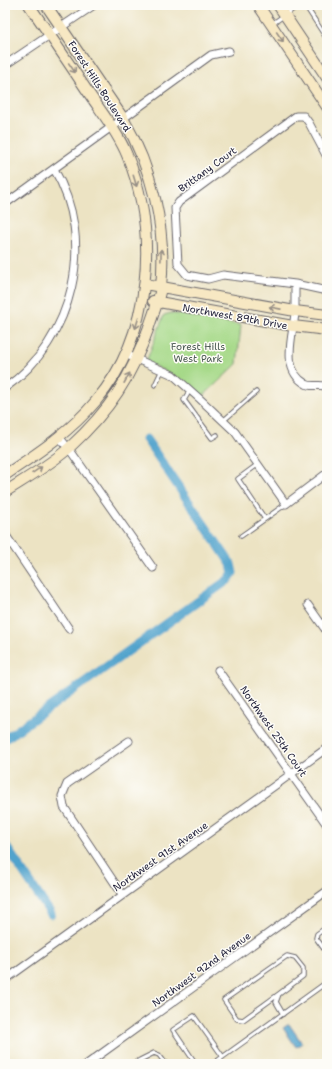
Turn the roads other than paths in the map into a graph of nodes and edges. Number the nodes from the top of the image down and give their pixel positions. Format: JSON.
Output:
{"nodes":[{"id":1,"x":29,"y":5,"type":"edge"},
{"id":2,"x":46,"y":5,"type":"edge"},
{"id":3,"x":94,"y":5,"type":"edge"},
{"id":4,"x":258,"y":5,"type":"edge"},
{"id":5,"x":278,"y":5,"type":"edge"},
{"id":6,"x":299,"y":5,"type":"edge"},
{"id":7,"x":305,"y":5,"type":"edge"},
{"id":8,"x":284,"y":15,"type":"junction"},
{"id":9,"x":271,"y":24,"type":"junction"},
{"id":10,"x":62,"y":28,"type":"junction"},
{"id":11,"x":50,"y":36,"type":"junction"},
{"id":12,"x":327,"y":39,"type":"edge"},
{"id":13,"x":229,"y":51,"type":"dead end"},
{"id":14,"x":5,"y":65,"type":"edge"},
{"id":15,"x":327,"y":78,"type":"edge"},
{"id":16,"x":327,"y":107,"type":"edge"},
{"id":17,"x":123,"y":118,"type":"junction"},
{"id":18,"x":111,"y":126,"type":"junction"},
{"id":19,"x":327,"y":158,"type":"edge"},
{"id":20,"x":54,"y":169,"type":"junction"},
{"id":21,"x":5,"y":204,"type":"edge"},
{"id":22,"x":145,"y":284,"type":"junction"},
{"id":23,"x":295,"y":284,"type":"junction"},
{"id":24,"x":161,"y":286,"type":"junction"},
{"id":25,"x":327,"y":291,"type":"edge"},
{"id":26,"x":143,"y":299,"type":"junction"},
{"id":27,"x":158,"y":302,"type":"junction"},
{"id":28,"x":295,"y":311,"type":"junction"},
{"id":29,"x":327,"y":315,"type":"edge"},
{"id":30,"x":293,"y":326,"type":"junction"},
{"id":31,"x":327,"y":330,"type":"edge"},
{"id":32,"x":125,"y":354,"type":"junction"},
{"id":33,"x":138,"y":358,"type":"junction"},
{"id":34,"x":162,"y":370,"type":"junction"},
{"id":35,"x":154,"y":385,"type":"dead end"},
{"id":36,"x":327,"y":387,"type":"edge"},
{"id":37,"x":5,"y":388,"type":"edge"},
{"id":38,"x":190,"y":390,"type":"junction"},
{"id":39,"x":256,"y":392,"type":"dead end"},
{"id":40,"x":223,"y":421,"type":"junction"},
{"id":41,"x":217,"y":435,"type":"dead end"},
{"id":42,"x":60,"y":438,"type":"junction"},
{"id":43,"x":69,"y":449,"type":"junction"},
{"id":44,"x":258,"y":464,"type":"junction"},
{"id":45,"x":327,"y":473,"type":"edge"},
{"id":46,"x":5,"y":475,"type":"edge"},
{"id":47,"x":5,"y":492,"type":"edge"},
{"id":48,"x":286,"y":504,"type":"junction"},
{"id":49,"x":266,"y":519,"type":"junction"},
{"id":50,"x":5,"y":534,"type":"edge"},
{"id":51,"x":241,"y":536,"type":"dead end"},
{"id":52,"x":153,"y":568,"type":"dead end"},
{"id":53,"x":308,"y":605,"type":"dead end"},
{"id":54,"x":69,"y":629,"type":"dead end"},
{"id":55,"x":327,"y":632,"type":"edge"},
{"id":56,"x":218,"y":670,"type":"dead end"},
{"id":57,"x":129,"y":741,"type":"dead end"},
{"id":58,"x":327,"y":748,"type":"edge"},
{"id":59,"x":292,"y":774,"type":"junction"},
{"id":60,"x":327,"y":825,"type":"edge"},
{"id":61,"x":327,"y":891,"type":"edge"},
{"id":62,"x":122,"y":894,"type":"junction"},
{"id":63,"x":327,"y":927,"type":"edge"},
{"id":64,"x":327,"y":953,"type":"edge"},
{"id":65,"x":5,"y":980,"type":"edge"},
{"id":66,"x":327,"y":982,"type":"edge"},
{"id":67,"x":279,"y":994,"type":"junction"},
{"id":68,"x":283,"y":1014,"type":"junction"},
{"id":69,"x":223,"y":1057,"type":"junction"},
{"id":70,"x":87,"y":1064,"type":"edge"},
{"id":71,"x":134,"y":1064,"type":"edge"},
{"id":72,"x":166,"y":1064,"type":"edge"},
{"id":73,"x":196,"y":1064,"type":"edge"},
{"id":74,"x":213,"y":1064,"type":"edge"}],
"edges":[{"from":1,"to":11,"type":"street","name":"Forest Hills Boulevard"},
{"from":2,"to":10,"type":"street","name":"Forest Hills Boulevard"},
{"from":3,"to":10,"type":"street"},
{"from":4,"to":9,"type":"street"},
{"from":5,"to":8,"type":"street"},
{"from":6,"to":8,"type":"lane"},
{"from":7,"to":12,"type":"lane"},
{"from":8,"to":9,"type":"lane"},
{"from":8,"to":15,"type":"street"},
{"from":9,"to":16,"type":"street","one_way":true},
{"from":10,"to":11,"type":"street"},
{"from":10,"to":17,"type":"street","name":"Forest Hills Boulevard"},
{"from":11,"to":14,"type":"street"},
{"from":11,"to":18,"type":"street","name":"Forest Hills Boulevard","one_way":true},
{"from":13,"to":17,"type":"street"},
{"from":17,"to":18,"type":"street"},
{"from":24,"to":17,"type":"street","name":"Forest Hills Boulevard","one_way":true},
{"from":18,"to":20,"type":"street"},
{"from":18,"to":22,"type":"street","name":"Forest Hills Boulevard","one_way":true},
{"from":19,"to":23,"type":"street","name":"Brittany Court"},
{"from":20,"to":21,"type":"street"},
{"from":20,"to":37,"type":"street"},
{"from":22,"to":24,"type":"street","name":"Northwest 89th Drive"},
{"from":22,"to":26,"type":"street","name":"Forest Hills Boulevard"},
{"from":23,"to":25,"type":"street","name":"Brittany Court"},
{"from":23,"to":28,"type":"street"},
{"from":24,"to":27,"type":"street","name":"Forest Hills Boulevard"},
{"from":28,"to":24,"type":"street","name":"Northwest 89th Drive","one_way":true},
{"from":26,"to":27,"type":"street","name":"Northwest 89th Drive"},
{"from":26,"to":32,"type":"street","name":"Forest Hills Boulevard","one_way":true},
{"from":27,"to":30,"type":"street","name":"Northwest 89th Drive"},
{"from":27,"to":33,"type":"street","name":"Forest Hills Boulevard"},
{"from":28,"to":29,"type":"street","name":"Northwest 89th Drive"},
{"from":28,"to":30,"type":"street"},
{"from":30,"to":31,"type":"street","name":"Northwest 89th Drive"},
{"from":30,"to":36,"type":"street"},
{"from":32,"to":33,"type":"street"},
{"from":32,"to":42,"type":"street","name":"Forest Hills Boulevard"},
{"from":33,"to":34,"type":"street"},
{"from":43,"to":33,"type":"street","name":"Forest Hills Boulevard","one_way":true},
{"from":34,"to":35,"type":"lane"},
{"from":34,"to":38,"type":"street"},
{"from":38,"to":40,"type":"street"},
{"from":38,"to":41,"type":"lane"},
{"from":39,"to":40,"type":"lane"},
{"from":40,"to":44,"type":"street"},
{"from":42,"to":43,"type":"street"},
{"from":42,"to":46,"type":"street","name":"Forest Hills Boulevard"},
{"from":47,"to":43,"type":"street","name":"Forest Hills Boulevard","one_way":true},
{"from":43,"to":52,"type":"street"},
{"from":44,"to":48,"type":"street"},
{"from":44,"to":49,"type":"lane"},
{"from":45,"to":48,"type":"street"},
{"from":48,"to":49,"type":"lane"},
{"from":49,"to":51,"type":"lane"},
{"from":50,"to":54,"type":"street"},
{"from":53,"to":55,"type":"street"},
{"from":56,"to":59,"type":"street","name":"Northwest 25th Court"},
{"from":57,"to":62,"type":"street"},
{"from":58,"to":59,"type":"street","name":"Northwest 91st Avenue"},
{"from":59,"to":60,"type":"street","name":"Northwest 25th Court"},
{"from":59,"to":62,"type":"street","name":"Northwest 91st Avenue"},
{"from":61,"to":70,"type":"street","name":"Northwest 92nd Avenue"},
{"from":62,"to":65,"type":"street","name":"Northwest 91st Avenue"},
{"from":63,"to":64,"type":"lane"},
{"from":66,"to":68,"type":"lane"},
{"from":67,"to":67,"type":"lane"},
{"from":67,"to":68,"type":"lane"},
{"from":68,"to":69,"type":"lane"},
{"from":69,"to":73,"type":"lane"},
{"from":69,"to":74,"type":"lane"},
{"from":71,"to":72,"type":"lane"}]}
